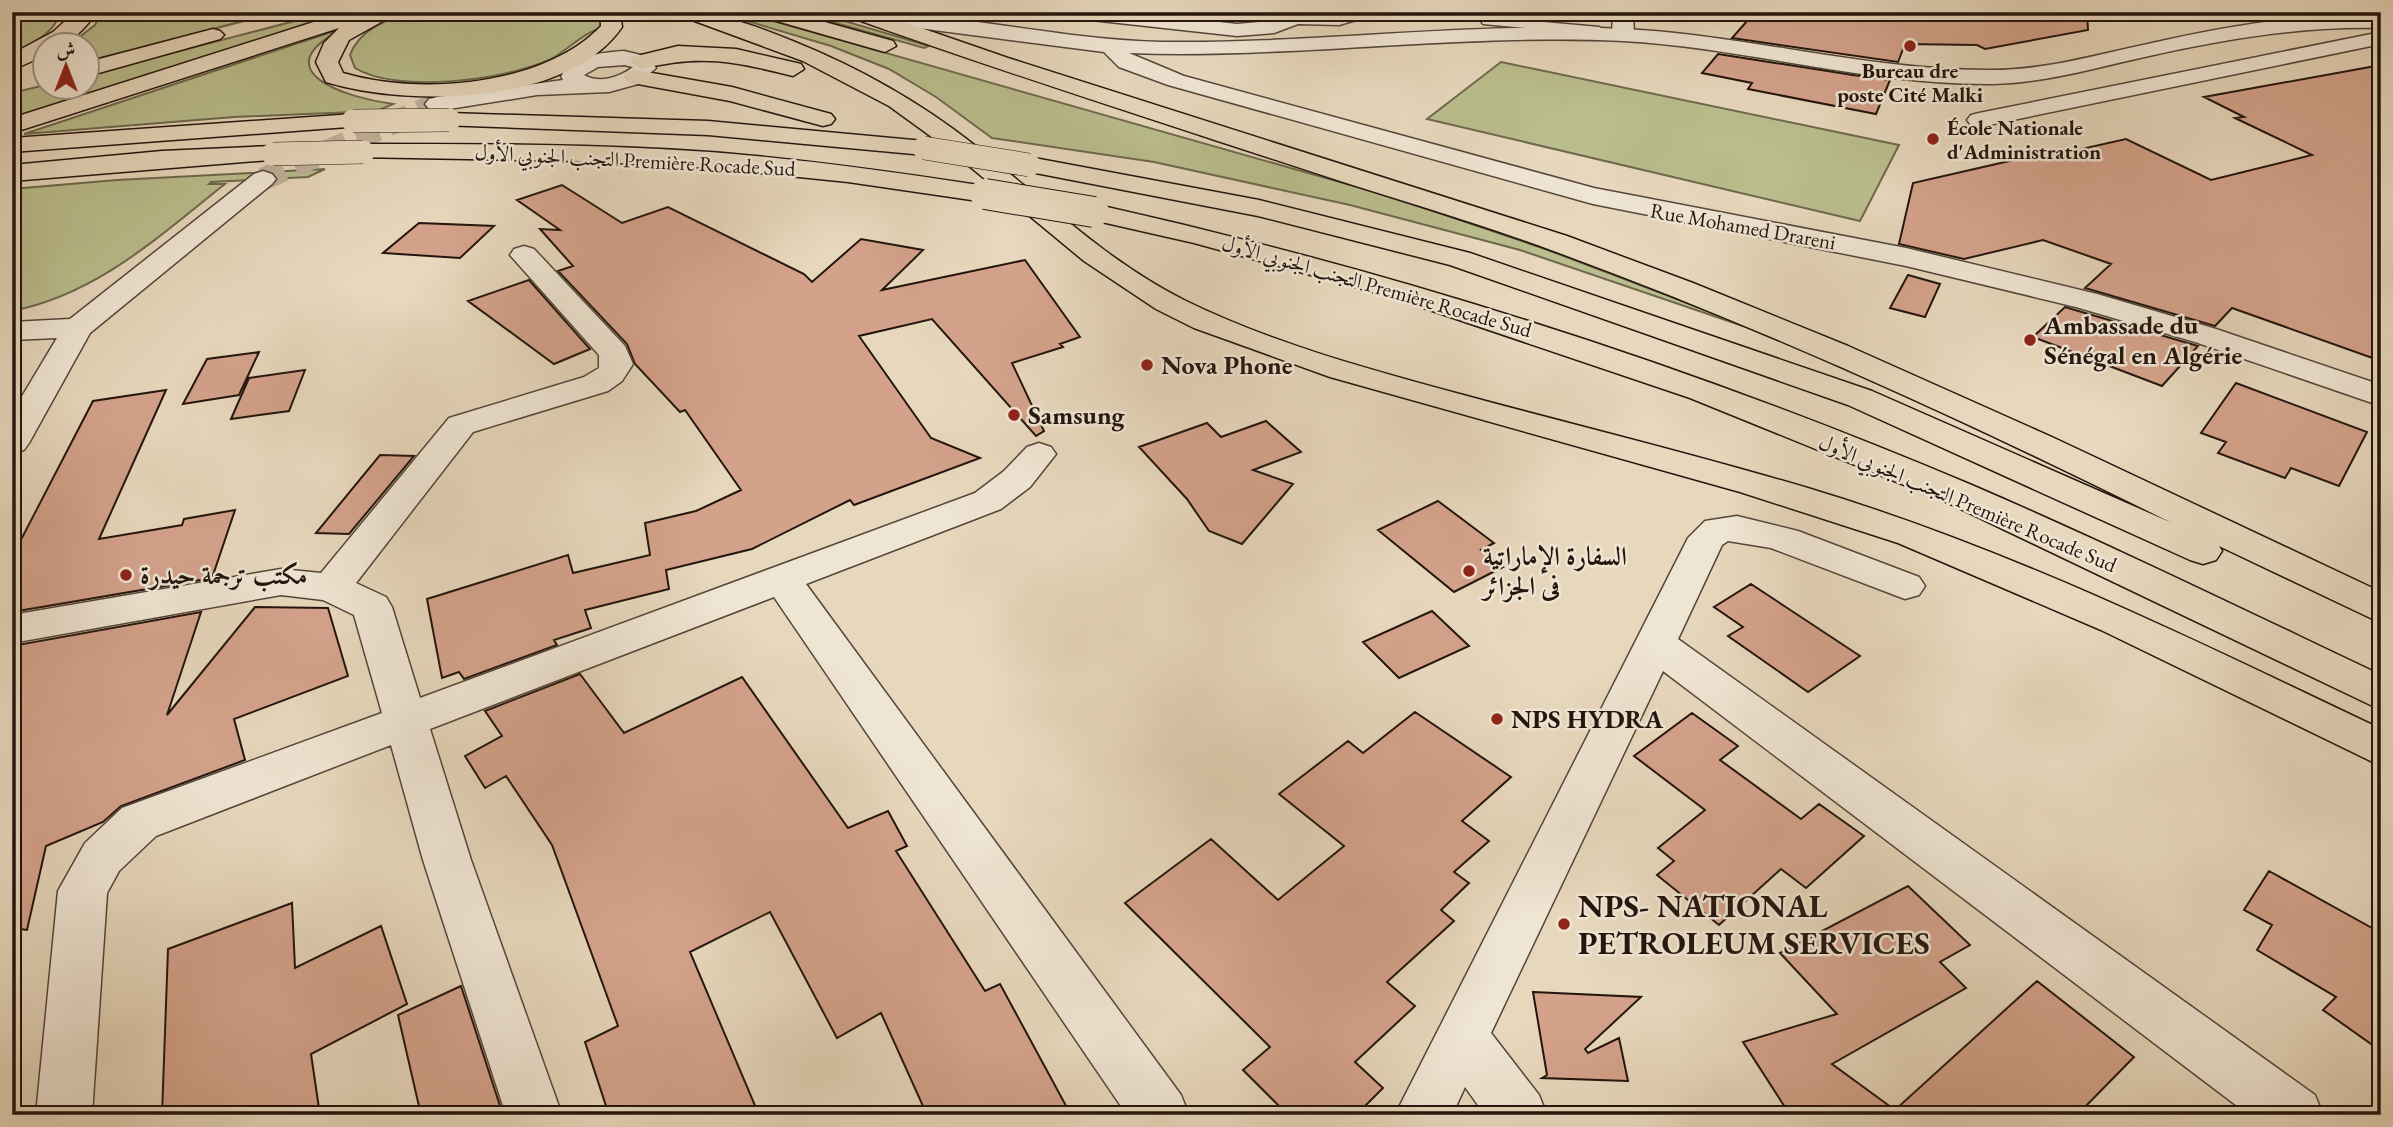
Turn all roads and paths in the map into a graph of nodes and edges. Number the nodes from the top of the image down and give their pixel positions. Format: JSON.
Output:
{"nodes":[{"id":1,"x":87,"y":12,"type":"edge"},
{"id":2,"x":183,"y":12,"type":"edge"},
{"id":3,"x":365,"y":12,"type":"edge"},
{"id":4,"x":389,"y":12,"type":"edge"},
{"id":5,"x":610,"y":12,"type":"edge"},
{"id":6,"x":688,"y":12,"type":"edge"},
{"id":7,"x":766,"y":12,"type":"edge"},
{"id":8,"x":1073,"y":12,"type":"edge"},
{"id":9,"x":1363,"y":12,"type":"edge"},
{"id":10,"x":859,"y":14,"type":"edge"},
{"id":11,"x":1292,"y":15,"type":"edge"},
{"id":12,"x":258,"y":16,"type":"edge"},
{"id":13,"x":2327,"y":16,"type":"edge"},
{"id":14,"x":1488,"y":21,"type":"dead end"},
{"id":15,"x":2381,"y":22,"type":"edge"},
{"id":16,"x":1623,"y":27,"type":"edge"},
{"id":17,"x":66,"y":32,"type":"edge"},
{"id":18,"x":2381,"y":38,"type":"edge"},
{"id":19,"x":1117,"y":47,"type":"junction"},
{"id":20,"x":32,"y":53,"type":"edge"},
{"id":21,"x":12,"y":63,"type":"edge"},
{"id":22,"x":102,"y":65,"type":"edge"},
{"id":23,"x":638,"y":70,"type":"junction"},
{"id":24,"x":578,"y":71,"type":"junction"},
{"id":25,"x":499,"y":84,"type":"junction"},
{"id":26,"x":1979,"y":120,"type":"dead end"},
{"id":27,"x":12,"y":126,"type":"edge"},
{"id":28,"x":913,"y":130,"type":"junction"},
{"id":29,"x":12,"y":145,"type":"edge"},
{"id":30,"x":268,"y":166,"type":"junction"},
{"id":31,"x":12,"y":173,"type":"edge"},
{"id":32,"x":1376,"y":182,"type":"junction"},
{"id":33,"x":524,"y":255,"type":"dead end"},
{"id":34,"x":78,"y":328,"type":"junction"},
{"id":35,"x":12,"y":331,"type":"edge"},
{"id":36,"x":2381,"y":396,"type":"edge"},
{"id":37,"x":12,"y":443,"type":"edge"},
{"id":38,"x":1039,"y":454,"type":"dead end"},
{"id":39,"x":782,"y":579,"type":"junction"},
{"id":40,"x":1905,"y":586,"type":"dead end"},
{"id":41,"x":331,"y":587,"type":"junction"},
{"id":42,"x":2381,"y":609,"type":"edge"},
{"id":43,"x":12,"y":629,"type":"edge"},
{"id":44,"x":2381,"y":630,"type":"edge"},
{"id":45,"x":1655,"y":644,"type":"junction"},
{"id":46,"x":2381,"y":694,"type":"edge"},
{"id":47,"x":406,"y":721,"type":"junction"},
{"id":48,"x":2381,"y":748,"type":"edge"},
{"id":49,"x":1461,"y":1036,"type":"junction"},
{"id":50,"x":64,"y":1115,"type":"edge"},
{"id":51,"x":534,"y":1115,"type":"edge"},
{"id":52,"x":1161,"y":1115,"type":"edge"},
{"id":53,"x":1423,"y":1115,"type":"edge"},
{"id":54,"x":1518,"y":1115,"type":"edge"},
{"id":55,"x":2295,"y":1115,"type":"edge"}],
"edges":[{"from":1,"to":17,"type":"highway"},
{"from":2,"to":12,"type":"highway"},
{"from":3,"to":27,"type":"highway"},
{"from":4,"to":25,"type":"highway"},
{"from":5,"to":24,"type":"highway"},
{"from":6,"to":28,"type":"highway"},
{"from":7,"to":32,"type":"highway"},
{"from":8,"to":11,"type":"street"},
{"from":9,"to":11,"type":"street"},
{"from":10,"to":19,"type":"street"},
{"from":10,"to":32,"type":"highway"},
{"from":12,"to":22,"type":"highway"},
{"from":13,"to":15,"type":"street"},
{"from":13,"to":16,"type":"street"},
{"from":14,"to":16,"type":"lane"},
{"from":16,"to":19,"type":"street"},
{"from":18,"to":26,"type":"street"},
{"from":19,"to":36,"type":"street","name":"Rue Mohamed Drareni"},
{"from":20,"to":21,"type":"highway"},
{"from":23,"to":24,"type":"street"},
{"from":23,"to":28,"type":"highway"},
{"from":23,"to":28,"type":"highway"},
{"from":24,"to":25,"type":"highway"},
{"from":24,"to":25,"type":"street"},
{"from":28,"to":29,"type":"highway","name":"التجنب الجنوبي الأول Première Rocade Sud","bridge":true},
{"from":28,"to":44,"type":"highway","name":"التجنب الجنوبي الأول Première Rocade Sud","bridge":true},
{"from":28,"to":48,"type":"highway"},
{"from":30,"to":31,"type":"highway","name":"التجنب الجنوبي الأول Première Rocade Sud"},
{"from":30,"to":34,"type":"street"},
{"from":30,"to":46,"type":"highway","name":"التجنب الجنوبي الأول Première Rocade Sud","bridge":true},
{"from":32,"to":42,"type":"highway"},
{"from":33,"to":41,"type":"street"},
{"from":34,"to":35,"type":"street"},
{"from":34,"to":37,"type":"street"},
{"from":38,"to":39,"type":"street"},
{"from":39,"to":47,"type":"street"},
{"from":39,"to":52,"type":"street"},
{"from":40,"to":45,"type":"street"},
{"from":41,"to":43,"type":"street"},
{"from":41,"to":47,"type":"street"},
{"from":45,"to":49,"type":"street"},
{"from":45,"to":55,"type":"street"},
{"from":47,"to":50,"type":"street"},
{"from":47,"to":51,"type":"street"},
{"from":49,"to":53,"type":"street"},
{"from":49,"to":54,"type":"street"}]}
